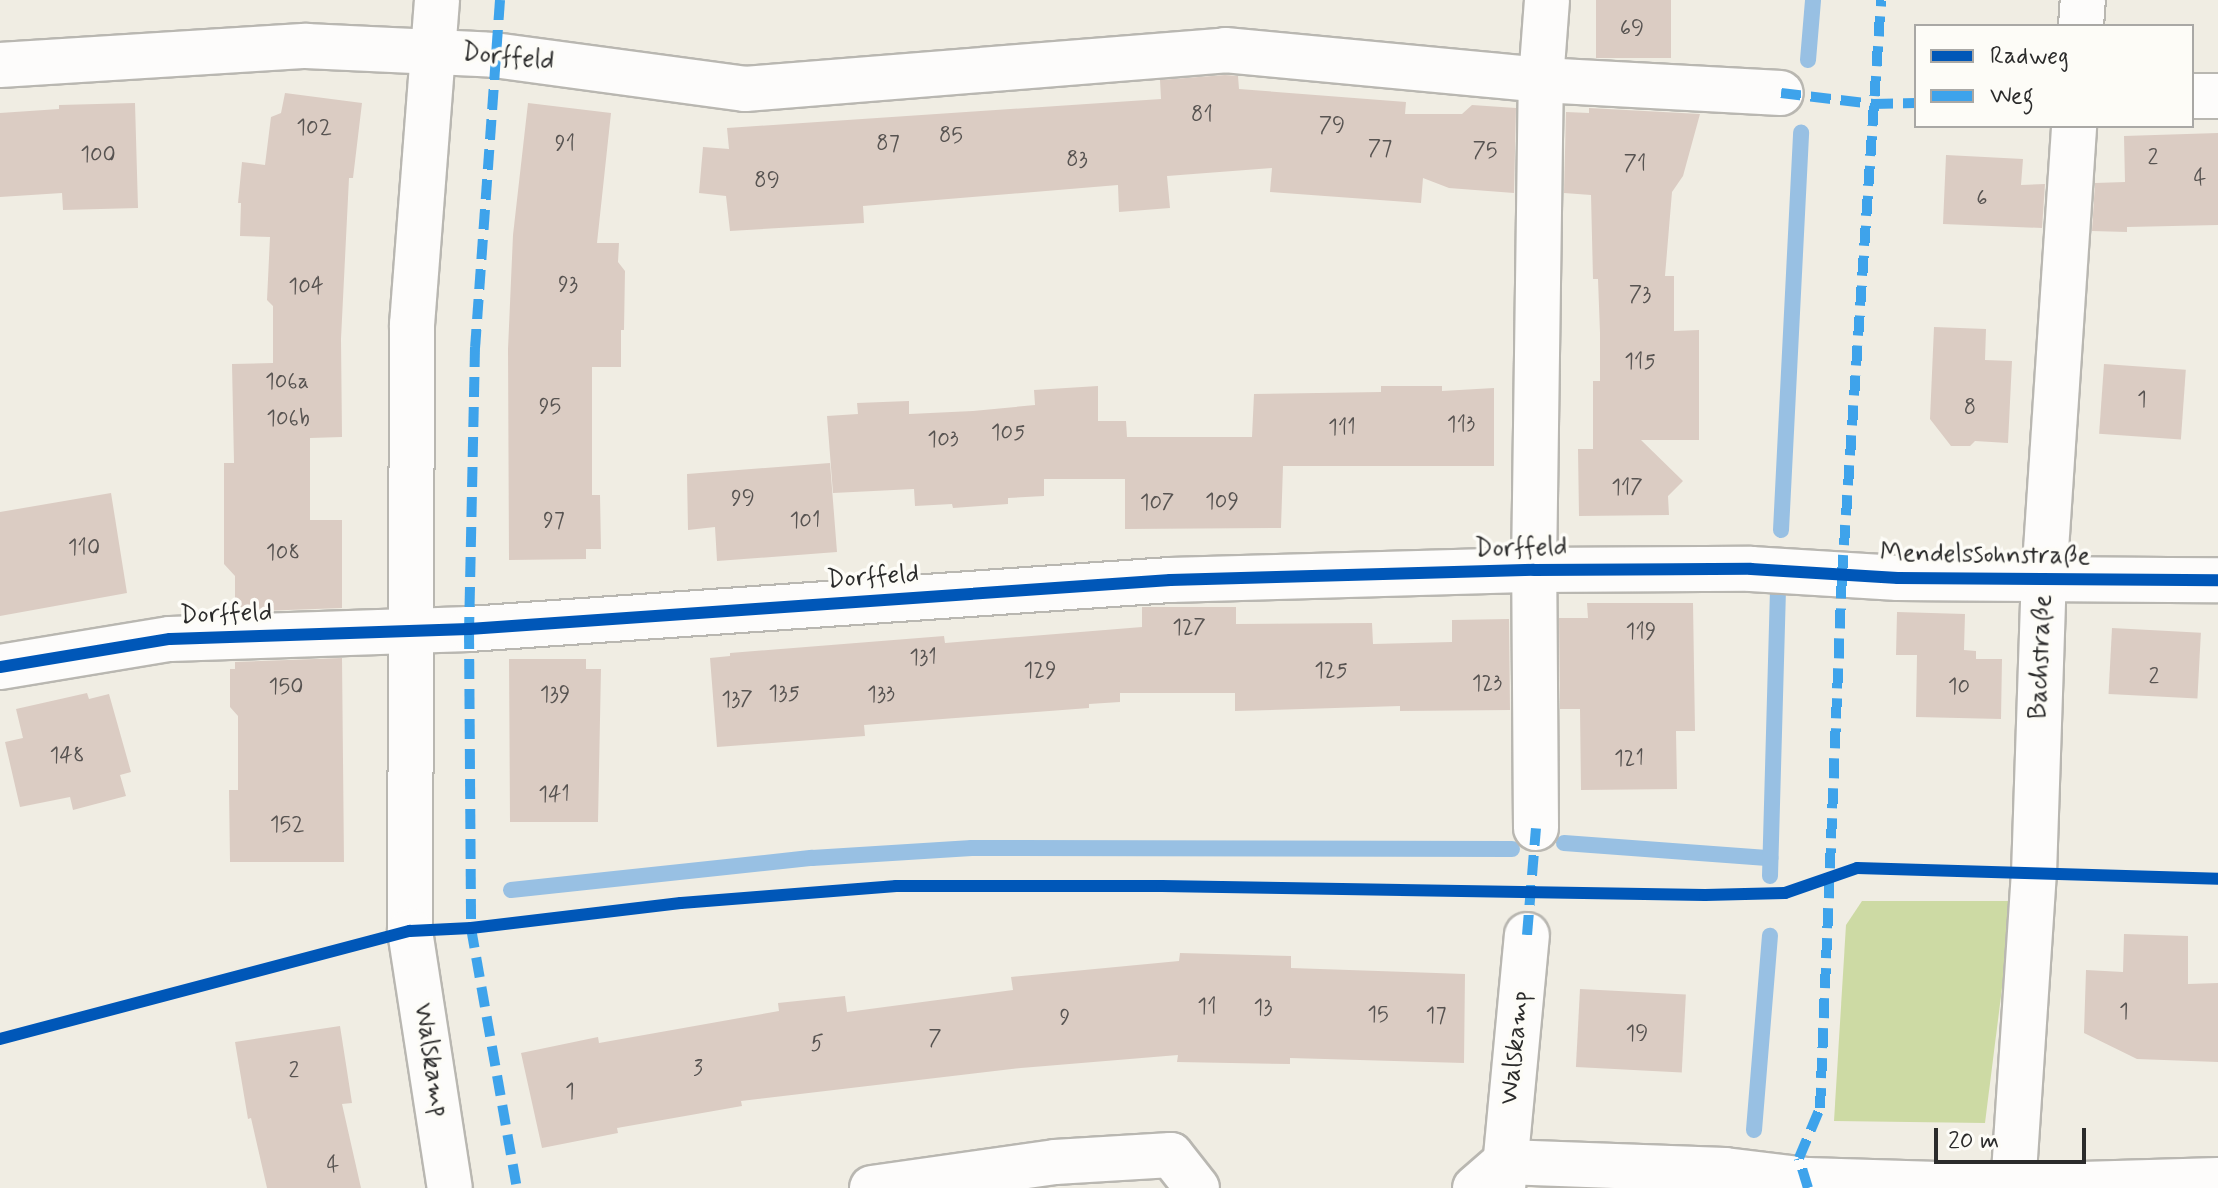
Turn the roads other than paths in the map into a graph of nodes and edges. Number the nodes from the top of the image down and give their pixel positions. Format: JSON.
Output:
{"nodes":[{"id":1,"x":437,"y":0,"type":"edge"},
{"id":2,"x":1547,"y":0,"type":"edge"},
{"id":3,"x":2083,"y":0,"type":"edge"},
{"id":4,"x":2081,"y":24,"type":"edge"},
{"id":5,"x":431,"y":51,"type":"junction"},
{"id":6,"x":0,"y":65,"type":"edge"},
{"id":7,"x":1541,"y":80,"type":"junction"},
{"id":8,"x":1781,"y":93,"type":"dead end"},
{"id":9,"x":2194,"y":96,"type":"edge"},
{"id":10,"x":2218,"y":96,"type":"edge"},
{"id":11,"x":2074,"y":128,"type":"edge"},
{"id":12,"x":1751,"y":569,"type":"joint"},
{"id":13,"x":1534,"y":570,"type":"junction"},
{"id":14,"x":2044,"y":580,"type":"junction"},
{"id":15,"x":2218,"y":580,"type":"edge"},
{"id":16,"x":409,"y":631,"type":"junction"},
{"id":17,"x":0,"y":667,"type":"edge"},
{"id":18,"x":1536,"y":828,"type":"dead end"},
{"id":19,"x":410,"y":931,"type":"joint"},
{"id":20,"x":1527,"y":935,"type":"dead end"},
{"id":21,"x":1494,"y":1179,"type":"edge"},
{"id":22,"x":2218,"y":1180,"type":"edge"},
{"id":23,"x":2014,"y":1187,"type":"edge"},
{"id":24,"x":450,"y":1188,"type":"edge"},
{"id":25,"x":872,"y":1188,"type":"edge"},
{"id":26,"x":1197,"y":1188,"type":"edge"}],
"edges":[{"from":1,"to":5,"type":"street","name":"Dorffeld"},
{"from":2,"to":7,"type":"street","name":"Dorffeld"},
{"from":3,"to":4,"type":"street"},
{"from":5,"to":6,"type":"street","name":"Dorffeld"},
{"from":5,"to":7,"type":"street","name":"Dorffeld"},
{"from":5,"to":16,"type":"street","name":"Dorffeld"},
{"from":7,"to":8,"type":"street","name":"Dorffeld"},
{"from":7,"to":13,"type":"street","name":"Dorffeld"},
{"from":9,"to":10,"type":"street"},
{"from":11,"to":14,"type":"street","name":"Bachstraße"},
{"from":12,"to":13,"type":"street","name":"Dorffeld"},
{"from":12,"to":14,"type":"street","name":"Mendelssohnstraße"},
{"from":13,"to":16,"type":"street","name":"Dorffeld"},
{"from":13,"to":18,"type":"street","name":"Dorffeld"},
{"from":14,"to":15,"type":"street","name":"Mendelssohnstraße"},
{"from":14,"to":23,"type":"street","name":"Bachstraße"},
{"from":16,"to":17,"type":"street","name":"Dorffeld"},
{"from":16,"to":19,"type":"street","name":"Dorffeld"},
{"from":19,"to":24,"type":"street","name":"Walskamp"},
{"from":20,"to":21,"type":"street","name":"Walskamp"},
{"from":21,"to":23,"type":"street","name":"Walskamp"},
{"from":22,"to":23,"type":"street","name":"Walskamp"},
{"from":25,"to":26,"type":"street"}]}
